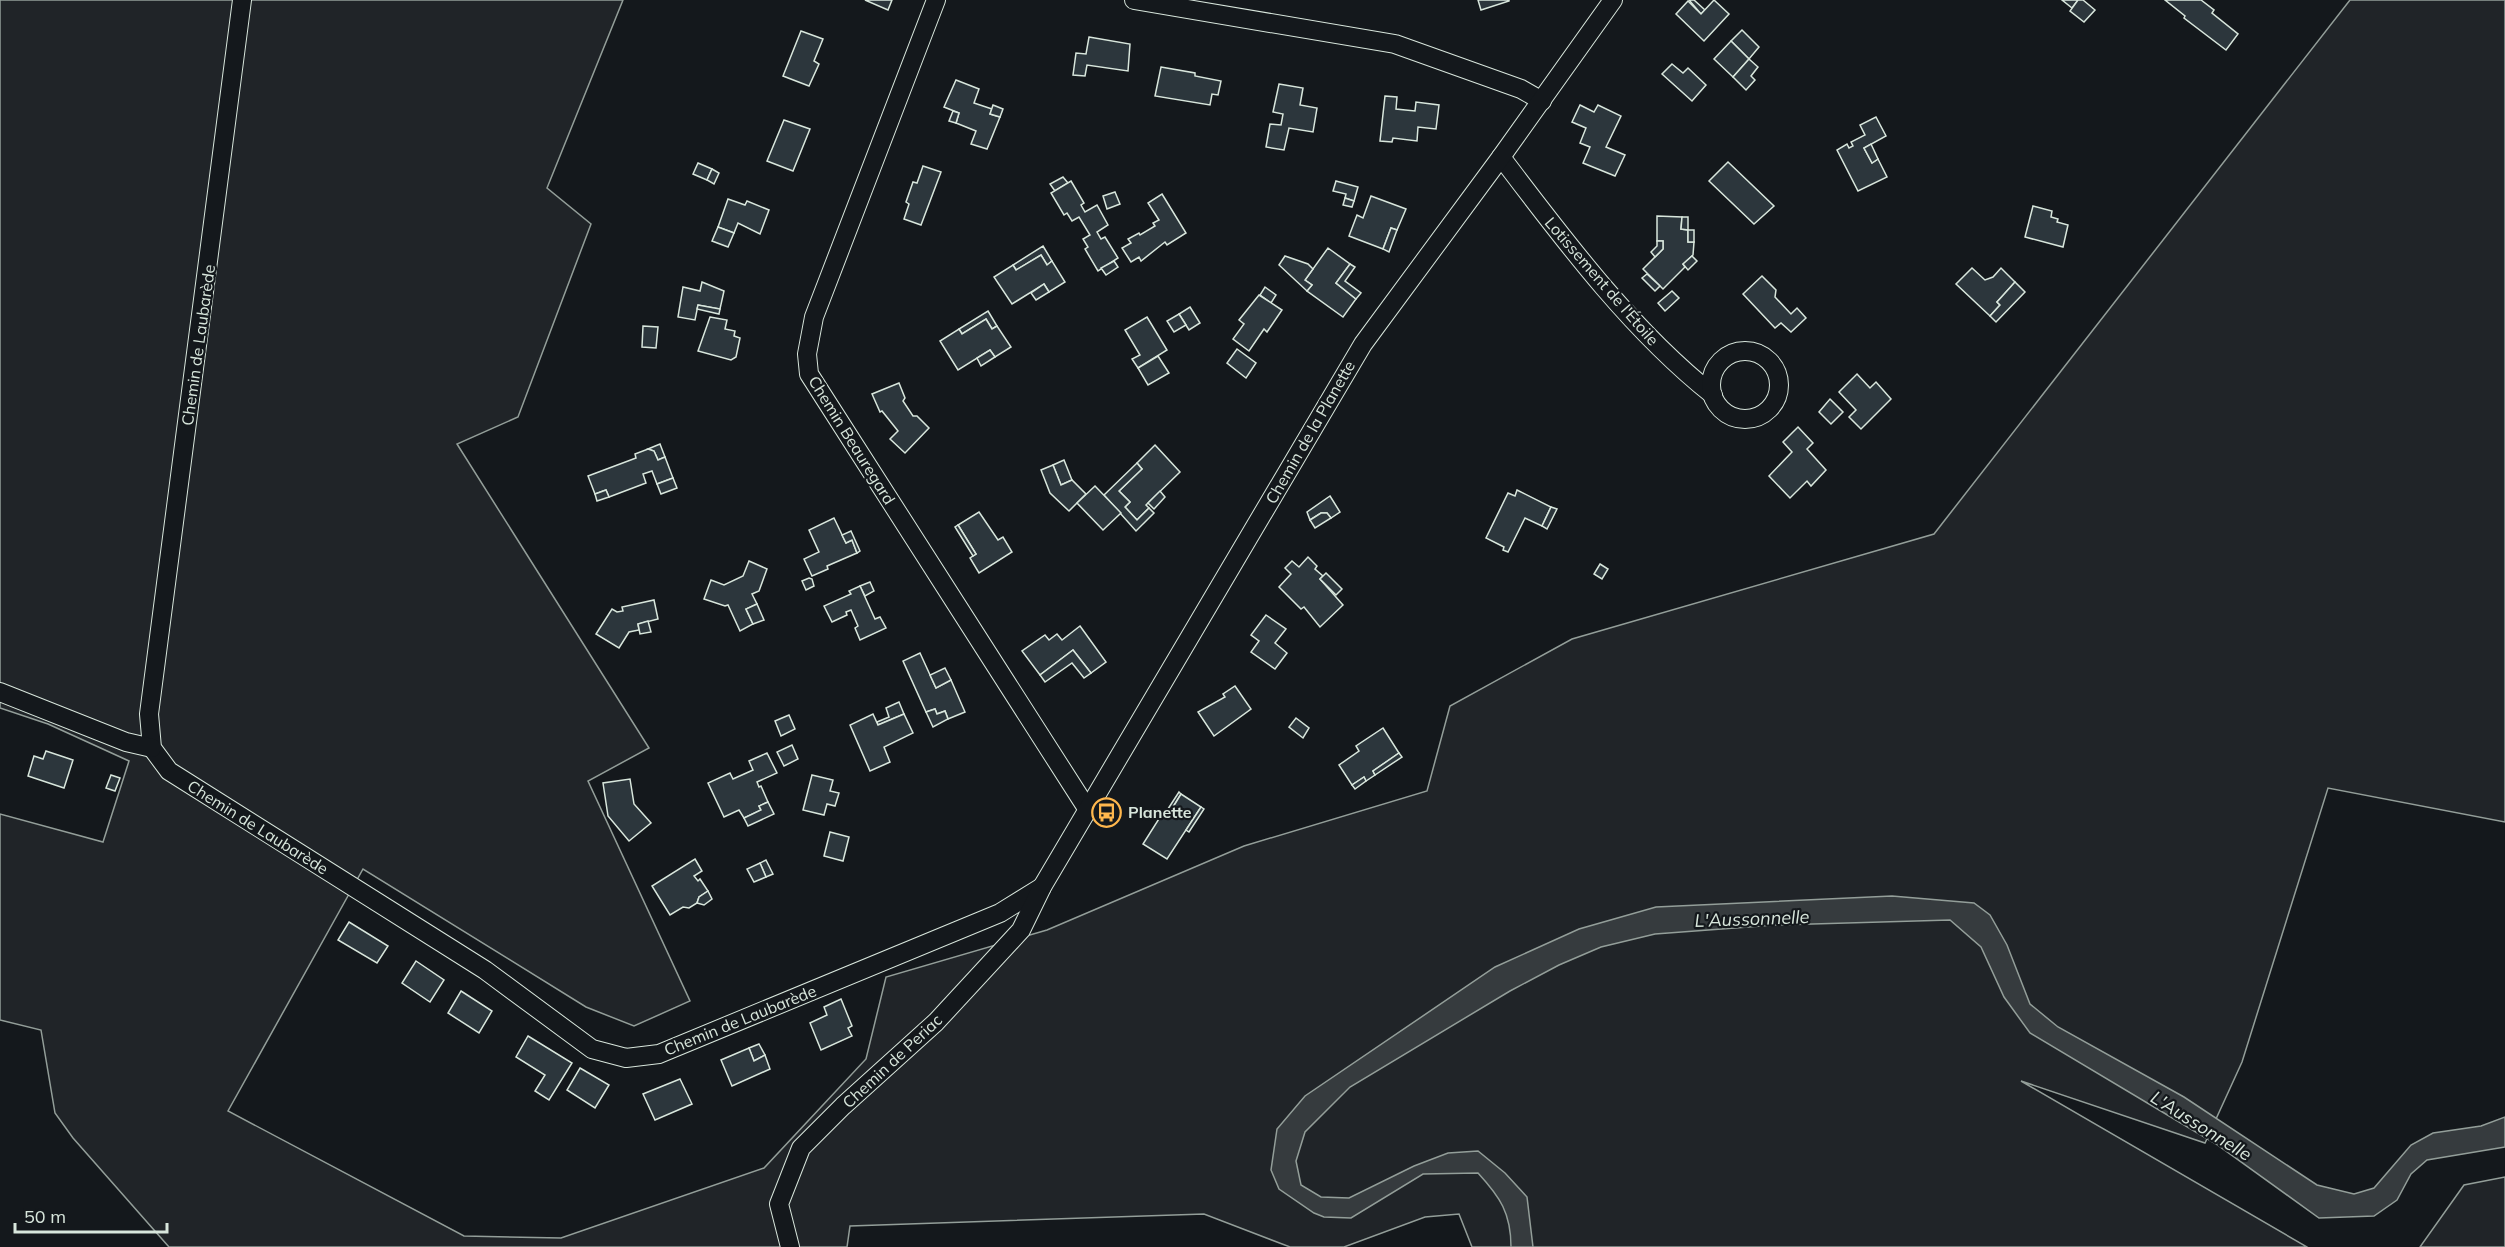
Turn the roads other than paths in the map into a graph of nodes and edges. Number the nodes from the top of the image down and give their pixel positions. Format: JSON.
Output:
{"nodes":[{"id":1,"x":242,"y":0,"type":"edge"},
{"id":2,"x":936,"y":0,"type":"edge"},
{"id":3,"x":1134,"y":0,"type":"edge"},
{"id":4,"x":1613,"y":0,"type":"edge"},
{"id":5,"x":1542,"y":101,"type":"junction"},
{"id":6,"x":1501,"y":157,"type":"junction"},
{"id":7,"x":1713,"y":395,"type":"dead end"},
{"id":8,"x":0,"y":692,"type":"edge"},
{"id":9,"x":152,"y":748,"type":"junction"},
{"id":10,"x":1088,"y":810,"type":"junction"},
{"id":11,"x":1041,"y":887,"type":"junction"},
{"id":12,"x":790,"y":1247,"type":"edge"}],
"edges":[{"from":1,"to":9,"type":"street","name":"Chemin de Laubarède"},
{"from":2,"to":10,"type":"street","name":"Chemin Beauregard"},
{"from":3,"to":5,"type":"street"},
{"from":4,"to":5,"type":"street","name":"Chemin de la Planette"},
{"from":5,"to":6,"type":"street","name":"Chemin de la Planette"},
{"from":6,"to":7,"type":"street","name":"Lotissement de l'Étoile"},
{"from":6,"to":10,"type":"street","name":"Chemin de la Planette"},
{"from":8,"to":9,"type":"street"},
{"from":9,"to":11,"type":"street","name":"Chemin de Laubarède"},
{"from":10,"to":11,"type":"street","name":"Chemin de la Planette"},
{"from":11,"to":12,"type":"street","name":"Chemin de Periac"}]}
